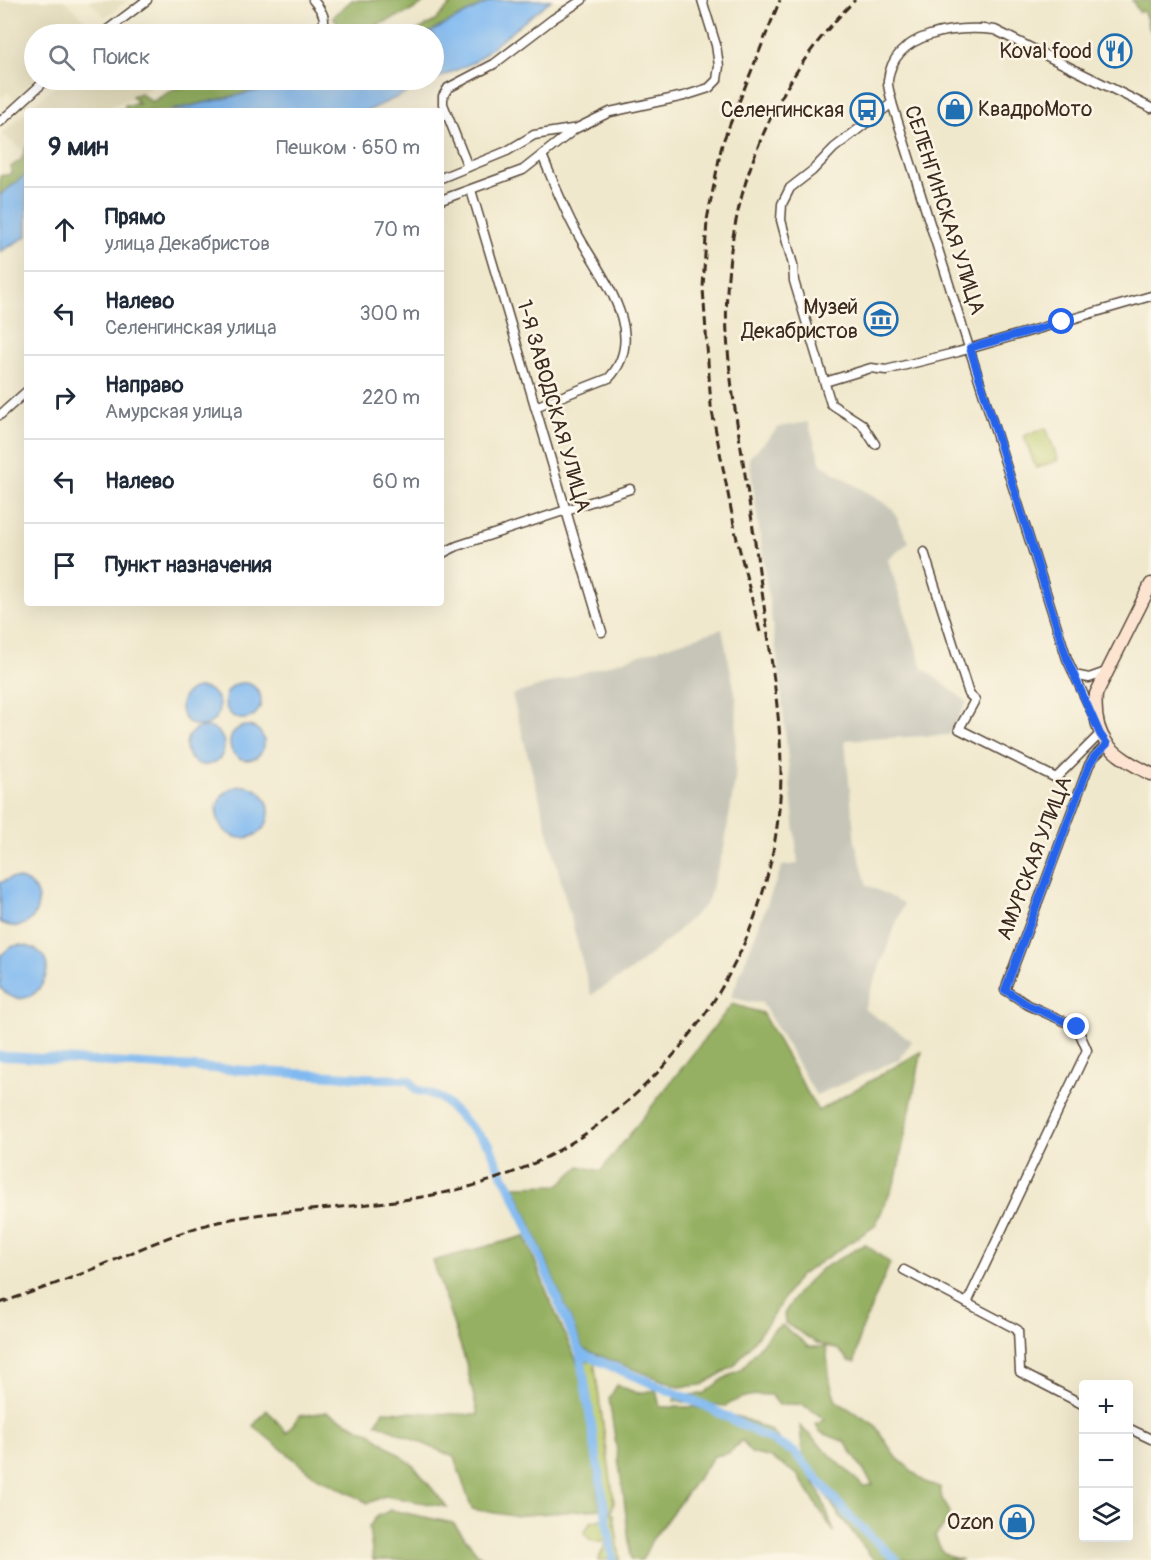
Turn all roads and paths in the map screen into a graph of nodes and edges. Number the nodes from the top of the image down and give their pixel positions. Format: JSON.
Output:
{"nodes":[{"id":1,"x":147,"y":0,"type":"edge"},
{"id":2,"x":313,"y":0,"type":"edge"},
{"id":3,"x":582,"y":0,"type":"edge"},
{"id":4,"x":702,"y":0,"type":"edge"},
{"id":5,"x":115,"y":24,"type":"edge"},
{"id":6,"x":325,"y":24,"type":"edge"},
{"id":7,"x":35,"y":90,"type":"edge"},
{"id":8,"x":889,"y":105,"type":"junction"},
{"id":9,"x":1151,"y":108,"type":"edge"},
{"id":10,"x":0,"y":123,"type":"edge"},
{"id":11,"x":575,"y":129,"type":"junction"},
{"id":12,"x":542,"y":155,"type":"junction"},
{"id":13,"x":468,"y":167,"type":"junction"},
{"id":14,"x":444,"y":177,"type":"edge"},
{"id":15,"x":471,"y":190,"type":"junction"},
{"id":16,"x":444,"y":199,"type":"edge"},
{"id":17,"x":1151,"y":296,"type":"edge"},
{"id":18,"x":970,"y":348,"type":"junction"},
{"id":19,"x":825,"y":382,"type":"junction"},
{"id":20,"x":24,"y":394,"type":"edge"},
{"id":21,"x":535,"y":407,"type":"junction"},
{"id":22,"x":0,"y":415,"type":"edge"},
{"id":23,"x":875,"y":444,"type":"dead end"},
{"id":24,"x":630,"y":489,"type":"dead end"},
{"id":25,"x":566,"y":511,"type":"junction"},
{"id":26,"x":444,"y":552,"type":"edge"},
{"id":27,"x":924,"y":552,"type":"dead end"},
{"id":28,"x":1151,"y":584,"type":"edge"},
{"id":29,"x":602,"y":632,"type":"dead end"},
{"id":30,"x":1106,"y":672,"type":"junction"},
{"id":31,"x":1074,"y":675,"type":"junction"},
{"id":32,"x":1101,"y":734,"type":"junction"},
{"id":33,"x":1151,"y":774,"type":"edge"},
{"id":34,"x":904,"y":1270,"type":"dead end"},
{"id":35,"x":967,"y":1303,"type":"junction"},
{"id":36,"x":1079,"y":1403,"type":"edge"},
{"id":37,"x":1133,"y":1430,"type":"edge"},
{"id":38,"x":1151,"y":1439,"type":"edge"}],
"edges":[{"from":1,"to":5,"type":"street"},
{"from":2,"to":6,"type":"street"},
{"from":3,"to":13,"type":"street"},
{"from":4,"to":11,"type":"street"},
{"from":7,"to":10,"type":"street"},
{"from":8,"to":9,"type":"street","name":"СЕЛЕНГИНСКАЯ УЛИЦА"},
{"from":8,"to":18,"type":"street","name":"СЕЛЕНГИНСКАЯ УЛИЦА"},
{"from":8,"to":19,"type":"street"},
{"from":11,"to":12,"type":"street"},
{"from":11,"to":13,"type":"street"},
{"from":12,"to":15,"type":"street"},
{"from":12,"to":21,"type":"street"},
{"from":13,"to":14,"type":"street"},
{"from":15,"to":16,"type":"street"},
{"from":15,"to":21,"type":"street","name":"1-Я ЗАВОДСКАЯ УЛИЦА"},
{"from":17,"to":18,"type":"street"},
{"from":18,"to":19,"type":"street"},
{"from":18,"to":31,"type":"street","name":"СЕЛЕНГИНСКАЯ УЛИЦА"},
{"from":19,"to":23,"type":"street"},
{"from":20,"to":22,"type":"street"},
{"from":21,"to":25,"type":"street","name":"1-Я ЗАВОДСКАЯ УЛИЦА"},
{"from":24,"to":25,"type":"street"},
{"from":25,"to":26,"type":"street"},
{"from":25,"to":29,"type":"street","name":"1-Я ЗАВОДСКАЯ УЛИЦА"},
{"from":27,"to":32,"type":"street"},
{"from":28,"to":30,"type":"main road"},
{"from":30,"to":31,"type":"street"},
{"from":30,"to":32,"type":"main road"},
{"from":31,"to":32,"type":"street","name":"СЕЛЕНГИНСКАЯ УЛИЦА"},
{"from":32,"to":33,"type":"main road"},
{"from":32,"to":35,"type":"street","name":"АМУРСКАЯ УЛИЦА"},
{"from":34,"to":35,"type":"street"},
{"from":35,"to":36,"type":"street"},
{"from":37,"to":38,"type":"street"}]}
